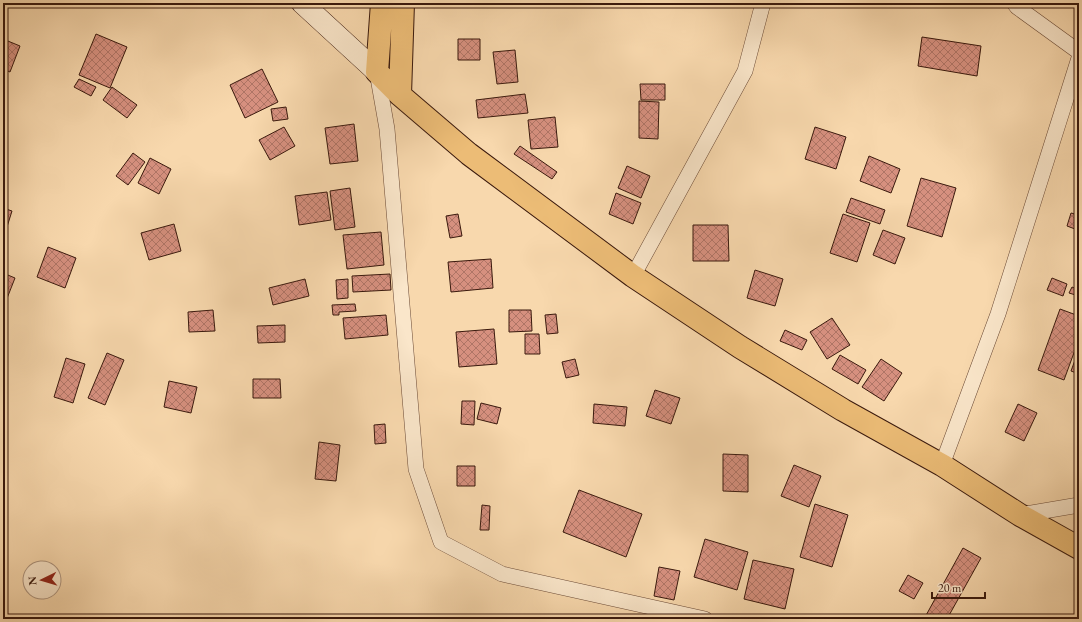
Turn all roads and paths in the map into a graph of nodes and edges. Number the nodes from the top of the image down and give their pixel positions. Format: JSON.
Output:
{"nodes":[{"id":1,"x":302,"y":3,"type":"edge"},
{"id":2,"x":382,"y":3,"type":"edge"},
{"id":3,"x":403,"y":3,"type":"edge"},
{"id":4,"x":763,"y":3,"type":"edge"},
{"id":5,"x":1014,"y":3,"type":"edge"},
{"id":6,"x":1079,"y":52,"type":"edge"},
{"id":7,"x":1079,"y":58,"type":"edge"},
{"id":8,"x":377,"y":72,"type":"junction"},
{"id":9,"x":400,"y":95,"type":"junction"},
{"id":10,"x":387,"y":129,"type":"junction"},
{"id":11,"x":633,"y":276,"type":"junction"},
{"id":12,"x":942,"y":465,"type":"junction"},
{"id":13,"x":1079,"y":505,"type":"edge"},
{"id":14,"x":1020,"y":515,"type":"junction"},
{"id":15,"x":1079,"y":548,"type":"edge"},
{"id":16,"x":705,"y":619,"type":"edge"}],
"edges":[{"from":1,"to":8,"type":"main road"},
{"from":2,"to":8,"type":"highway"},
{"from":3,"to":9,"type":"highway"},
{"from":4,"to":11,"type":"street"},
{"from":5,"to":6,"type":"street"},
{"from":7,"to":12,"type":"street"},
{"from":8,"to":9,"type":"highway"},
{"from":8,"to":10,"type":"street"},
{"from":9,"to":10,"type":"street"},
{"from":9,"to":11,"type":"highway"},
{"from":10,"to":16,"type":"street"},
{"from":11,"to":12,"type":"highway"},
{"from":12,"to":14,"type":"highway"},
{"from":13,"to":14,"type":"street"},
{"from":14,"to":15,"type":"highway"}]}
